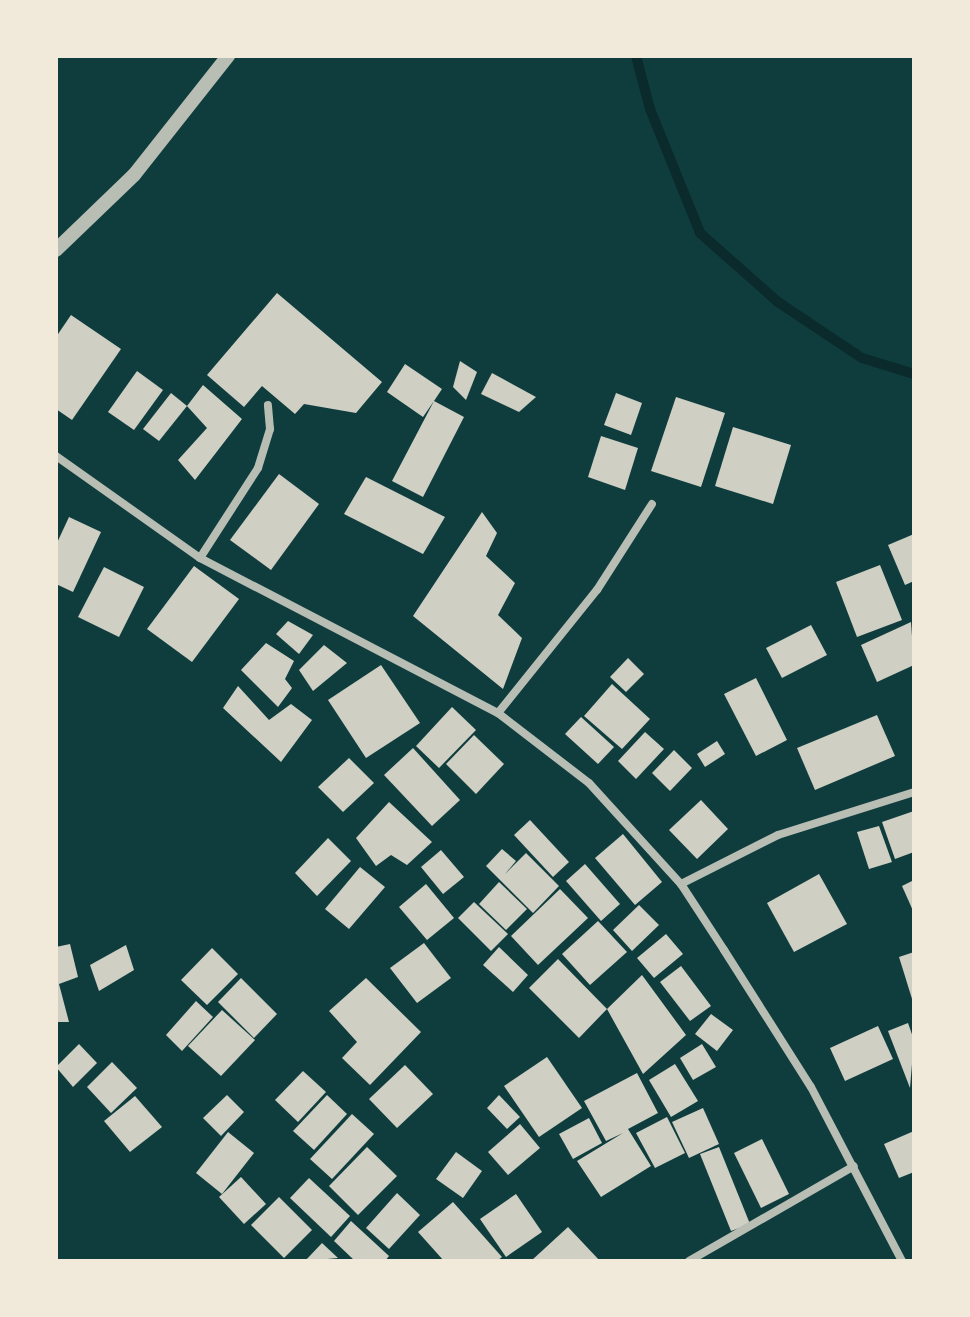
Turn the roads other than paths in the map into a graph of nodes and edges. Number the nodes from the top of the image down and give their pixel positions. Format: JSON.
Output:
{"nodes":[{"id":1,"x":228,"y":56,"type":"edge"},
{"id":2,"x":56,"y":250,"type":"edge"},
{"id":3,"x":268,"y":405,"type":"dead end"},
{"id":4,"x":56,"y":456,"type":"edge"},
{"id":5,"x":652,"y":504,"type":"dead end"},
{"id":6,"x":200,"y":558,"type":"junction"},
{"id":7,"x":498,"y":713,"type":"junction"},
{"id":8,"x":914,"y":792,"type":"edge"},
{"id":9,"x":681,"y":884,"type":"junction"},
{"id":10,"x":854,"y":1166,"type":"junction"},
{"id":11,"x":689,"y":1261,"type":"edge"},
{"id":12,"x":902,"y":1261,"type":"edge"}],
"edges":[{"from":1,"to":2,"type":"street"},
{"from":3,"to":6,"type":"street"},
{"from":4,"to":6,"type":"street"},
{"from":5,"to":7,"type":"street"},
{"from":6,"to":7,"type":"street"},
{"from":7,"to":9,"type":"street"},
{"from":8,"to":9,"type":"street"},
{"from":9,"to":10,"type":"street"},
{"from":10,"to":11,"type":"street"},
{"from":10,"to":12,"type":"street"}]}
